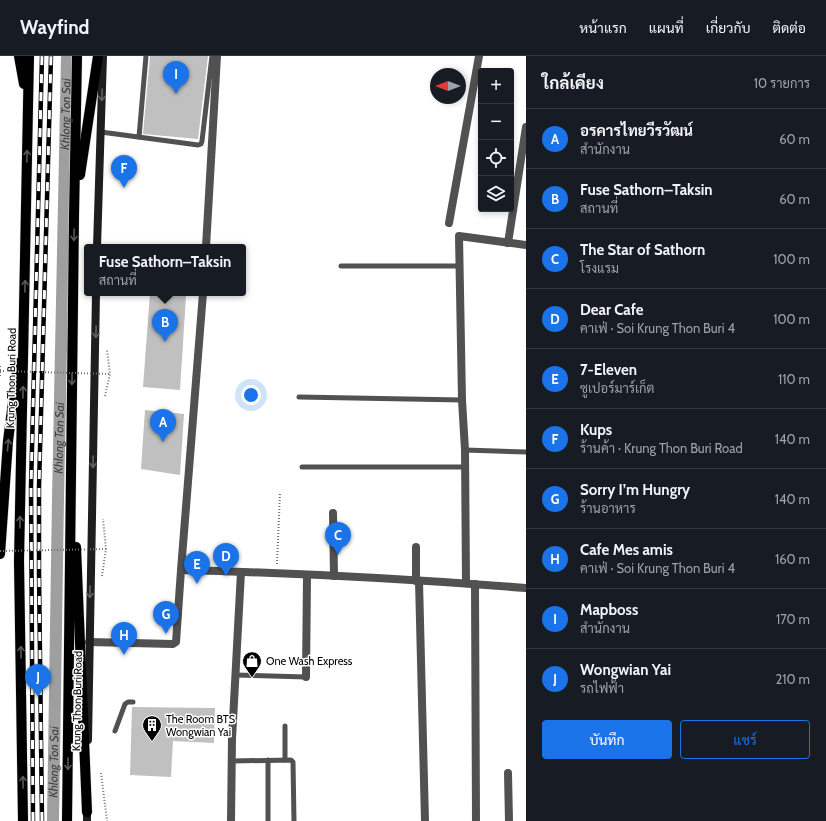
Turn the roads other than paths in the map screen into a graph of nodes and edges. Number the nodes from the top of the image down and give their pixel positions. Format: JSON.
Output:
{"nodes":[{"id":1,"x":19,"y":56,"type":"edge"},
{"id":2,"x":29,"y":56,"type":"edge"},
{"id":3,"x":77,"y":56,"type":"edge"},
{"id":4,"x":98,"y":56,"type":"edge"},
{"id":5,"x":103,"y":56,"type":"edge"},
{"id":6,"x":146,"y":56,"type":"edge"},
{"id":7,"x":212,"y":56,"type":"edge"},
{"id":8,"x":217,"y":56,"type":"edge"},
{"id":9,"x":479,"y":56,"type":"edge"},
{"id":10,"x":28,"y":103,"type":"junction"},
{"id":11,"x":526,"y":127,"type":"edge"},
{"id":12,"x":100,"y":132,"type":"junction"},
{"id":13,"x":139,"y":137,"type":"junction"},
{"id":14,"x":74,"y":216,"type":"junction"},
{"id":15,"x":449,"y":223,"type":"dead end"},
{"id":16,"x":508,"y":243,"type":"junction"},
{"id":17,"x":97,"y":244,"type":"edge"},
{"id":18,"x":206,"y":244,"type":"edge"},
{"id":19,"x":526,"y":245,"type":"edge"},
{"id":20,"x":341,"y":266,"type":"dead end"},
{"id":21,"x":460,"y":266,"type":"junction"},
{"id":22,"x":96,"y":296,"type":"edge"},
{"id":23,"x":203,"y":296,"type":"edge"},
{"id":24,"x":24,"y":325,"type":"junction"},
{"id":25,"x":299,"y":398,"type":"dead end"},
{"id":26,"x":462,"y":400,"type":"junction"},
{"id":27,"x":465,"y":450,"type":"junction"},
{"id":28,"x":526,"y":452,"type":"edge"},
{"id":29,"x":302,"y":467,"type":"dead end"},
{"id":30,"x":465,"y":468,"type":"junction"},
{"id":31,"x":70,"y":487,"type":"junction"},
{"id":32,"x":333,"y":514,"type":"dead end"},
{"id":33,"x":416,"y":547,"type":"dead end"},
{"id":34,"x":0,"y":552,"type":"edge"},
{"id":35,"x":181,"y":570,"type":"junction"},
{"id":36,"x":241,"y":572,"type":"junction"},
{"id":37,"x":307,"y":575,"type":"junction"},
{"id":38,"x":334,"y":576,"type":"junction"},
{"id":39,"x":418,"y":581,"type":"junction"},
{"id":40,"x":466,"y":583,"type":"junction"},
{"id":41,"x":475,"y":584,"type":"junction"},
{"id":42,"x":526,"y":588,"type":"edge"},
{"id":43,"x":89,"y":642,"type":"junction"},
{"id":44,"x":235,"y":675,"type":"junction"},
{"id":45,"x":306,"y":677,"type":"joint"},
{"id":46,"x":133,"y":702,"type":"dead end"},
{"id":47,"x":285,"y":726,"type":"dead end"},
{"id":48,"x":115,"y":731,"type":"dead end"},
{"id":49,"x":268,"y":760,"type":"junction"},
{"id":50,"x":285,"y":760,"type":"junction"},
{"id":51,"x":232,"y":761,"type":"junction"},
{"id":52,"x":508,"y":774,"type":"dead end"},
{"id":53,"x":87,"y":816,"type":"edge"},
{"id":54,"x":23,"y":821,"type":"edge"},
{"id":55,"x":67,"y":821,"type":"edge"},
{"id":56,"x":231,"y":821,"type":"edge"},
{"id":57,"x":268,"y":821,"type":"edge"},
{"id":58,"x":294,"y":821,"type":"edge"},
{"id":59,"x":425,"y":821,"type":"edge"},
{"id":60,"x":476,"y":821,"type":"edge"},
{"id":61,"x":509,"y":821,"type":"edge"}],
"edges":[{"from":1,"to":10,"type":"main road"},
{"from":2,"to":10,"type":"main road","name":"Krung Thon Buri Road"},
{"from":3,"to":14,"type":"main road","name":"Krung Thon Buri Road"},
{"from":4,"to":14,"type":"main road"},
{"from":5,"to":12,"type":"main road","one_way":true},
{"from":6,"to":13,"type":"lane"},
{"from":7,"to":13,"type":"lane"},
{"from":8,"to":18,"type":"street"},
{"from":9,"to":15,"type":"street"},
{"from":24,"to":10,"type":"main road","name":"Krung Thon Buri Road","one_way":true},
{"from":11,"to":16,"type":"street"},
{"from":12,"to":13,"type":"lane"},
{"from":12,"to":17,"type":"main road"},
{"from":14,"to":31,"type":"main road","name":"Krung Thon Buri Road","one_way":true},
{"from":16,"to":19,"type":"street"},
{"from":16,"to":21,"type":"street"},
{"from":20,"to":21,"type":"lane"},
{"from":21,"to":26,"type":"street"},
{"from":22,"to":43,"type":"main road","name":"Krung Thon Buri Road","one_way":true},
{"from":23,"to":35,"type":"street"},
{"from":34,"to":24,"type":"main road","one_way":true},
{"from":54,"to":24,"type":"main road","name":"Krung Thon Buri Road","one_way":true},
{"from":25,"to":26,"type":"lane"},
{"from":26,"to":27,"type":"street"},
{"from":27,"to":28,"type":"lane"},
{"from":27,"to":30,"type":"street"},
{"from":29,"to":30,"type":"lane"},
{"from":30,"to":40,"type":"street"},
{"from":31,"to":53,"type":"main road"},
{"from":31,"to":55,"type":"main road","name":"Krung Thon Buri Road","one_way":true},
{"from":32,"to":38,"type":"street"},
{"from":33,"to":39,"type":"street"},
{"from":35,"to":36,"type":"street"},
{"from":35,"to":43,"type":"street"},
{"from":36,"to":37,"type":"street"},
{"from":36,"to":44,"type":"street"},
{"from":37,"to":38,"type":"street"},
{"from":37,"to":45,"type":"street"},
{"from":38,"to":39,"type":"street"},
{"from":39,"to":40,"type":"street"},
{"from":39,"to":59,"type":"street"},
{"from":40,"to":41,"type":"street"},
{"from":41,"to":42,"type":"street"},
{"from":41,"to":60,"type":"street"},
{"from":43,"to":53,"type":"main road","name":"Krung Thon Buri Road"},
{"from":44,"to":45,"type":"lane"},
{"from":44,"to":51,"type":"street"},
{"from":46,"to":48,"type":"lane"},
{"from":47,"to":50,"type":"lane"},
{"from":49,"to":50,"type":"lane"},
{"from":49,"to":51,"type":"lane"},
{"from":49,"to":57,"type":"lane"},
{"from":50,"to":58,"type":"lane"},
{"from":51,"to":56,"type":"street"},
{"from":52,"to":61,"type":"street"}]}
